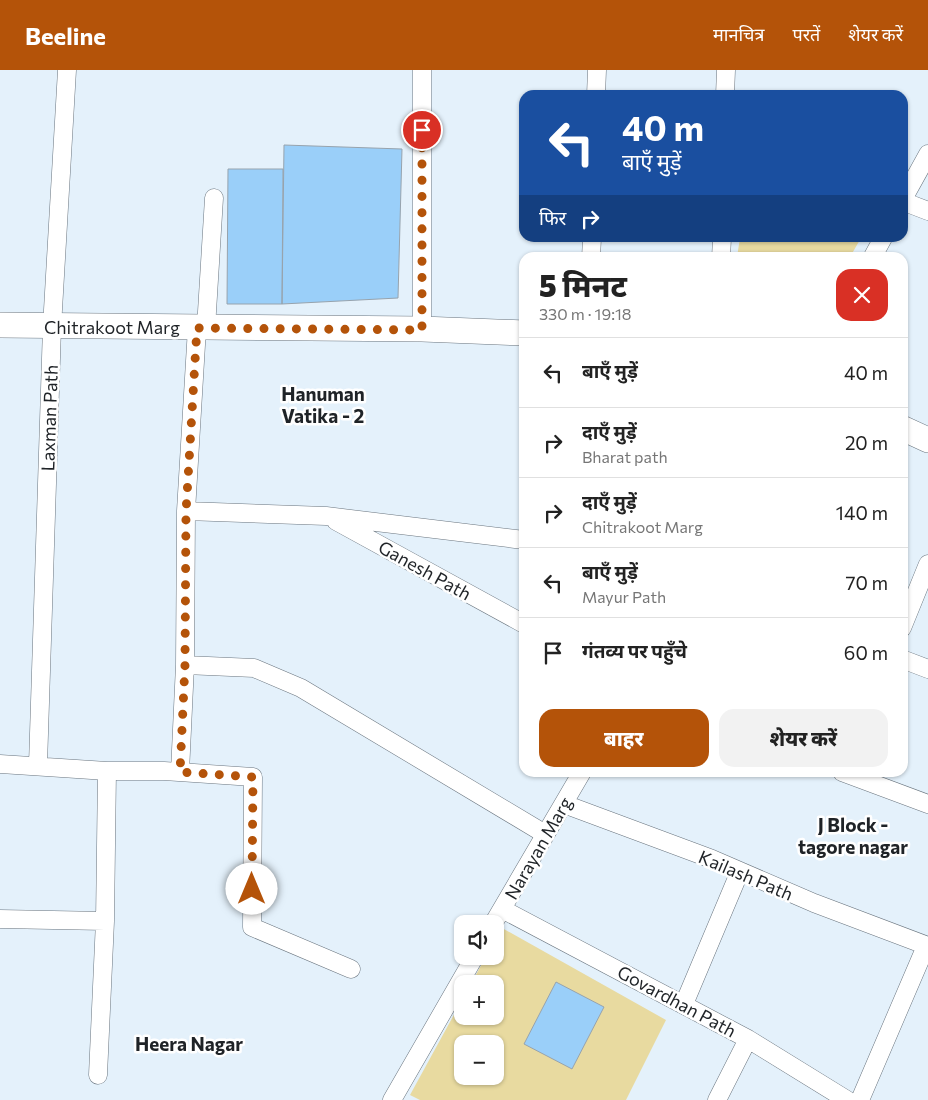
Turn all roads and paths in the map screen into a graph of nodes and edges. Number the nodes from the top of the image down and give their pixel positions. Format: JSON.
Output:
{"nodes":[{"id":1,"x":67,"y":70,"type":"edge"},
{"id":2,"x":422,"y":70,"type":"edge"},
{"id":3,"x":597,"y":70,"type":"edge"},
{"id":4,"x":726,"y":70,"type":"edge"},
{"id":5,"x":596,"y":90,"type":"edge"},
{"id":6,"x":726,"y":90,"type":"edge"},
{"id":7,"x":928,"y":154,"type":"edge"},
{"id":8,"x":908,"y":190,"type":"edge"},
{"id":9,"x":214,"y":198,"type":"dead end"},
{"id":10,"x":908,"y":203,"type":"edge"},
{"id":11,"x":928,"y":211,"type":"edge"},
{"id":12,"x":0,"y":325,"type":"edge"},
{"id":13,"x":52,"y":327,"type":"junction"},
{"id":14,"x":201,"y":328,"type":"junction"},
{"id":15,"x":422,"y":330,"type":"junction"},
{"id":16,"x":519,"y":333,"type":"edge"},
{"id":17,"x":908,"y":431,"type":"edge"},
{"id":18,"x":928,"y":440,"type":"edge"},
{"id":19,"x":186,"y":512,"type":"junction"},
{"id":20,"x":326,"y":516,"type":"junction"},
{"id":21,"x":519,"y":539,"type":"edge"},
{"id":22,"x":928,"y":564,"type":"edge"},
{"id":23,"x":908,"y":613,"type":"edge"},
{"id":24,"x":519,"y":621,"type":"edge"},
{"id":25,"x":908,"y":661,"type":"edge"},
{"id":26,"x":185,"y":665,"type":"junction"},
{"id":27,"x":928,"y":669,"type":"edge"},
{"id":28,"x":0,"y":764,"type":"edge"},
{"id":29,"x":38,"y":765,"type":"junction"},
{"id":30,"x":108,"y":770,"type":"junction"},
{"id":31,"x":180,"y":772,"type":"junction"},
{"id":32,"x":579,"y":777,"type":"edge"},
{"id":33,"x":855,"y":777,"type":"edge"},
{"id":34,"x":564,"y":804,"type":"junction"},
{"id":35,"x":928,"y":804,"type":"edge"},
{"id":36,"x":545,"y":834,"type":"junction"},
{"id":37,"x":740,"y":871,"type":"junction"},
{"id":38,"x":499,"y":915,"type":"edge"},
{"id":39,"x":0,"y":919,"type":"edge"},
{"id":40,"x":504,"y":919,"type":"edge"},
{"id":41,"x":105,"y":921,"type":"junction"},
{"id":42,"x":927,"y":946,"type":"edge"},
{"id":43,"x":470,"y":965,"type":"edge"},
{"id":44,"x":351,"y":969,"type":"dead end"},
{"id":45,"x":684,"y":1004,"type":"junction"},
{"id":46,"x":748,"y":1039,"type":"junction"},
{"id":47,"x":98,"y":1075,"type":"dead end"},
{"id":48,"x":392,"y":1100,"type":"edge"},
{"id":49,"x":717,"y":1100,"type":"edge"},
{"id":50,"x":847,"y":1100,"type":"edge"},
{"id":51,"x":860,"y":1100,"type":"edge"}],
"edges":[{"from":1,"to":13,"type":"street","name":"Laxman Path"},
{"from":2,"to":15,"type":"street"},
{"from":3,"to":5,"type":"street"},
{"from":4,"to":6,"type":"street"},
{"from":7,"to":8,"type":"street"},
{"from":9,"to":14,"type":"street"},
{"from":10,"to":11,"type":"street"},
{"from":12,"to":13,"type":"street","name":"Chitrakoot Marg"},
{"from":13,"to":14,"type":"street","name":"Chitrakoot Marg"},
{"from":13,"to":29,"type":"street","name":"Laxman Path"},
{"from":14,"to":15,"type":"street","name":"Chitrakoot Marg"},
{"from":14,"to":19,"type":"street"},
{"from":15,"to":16,"type":"street","name":"Chitrakoot Marg"},
{"from":17,"to":18,"type":"street"},
{"from":19,"to":20,"type":"street"},
{"from":19,"to":26,"type":"street"},
{"from":20,"to":21,"type":"street"},
{"from":20,"to":24,"type":"street","name":"Ganesh Path"},
{"from":22,"to":23,"type":"street"},
{"from":25,"to":27,"type":"street"},
{"from":26,"to":31,"type":"street"},
{"from":26,"to":36,"type":"street"},
{"from":28,"to":29,"type":"street"},
{"from":29,"to":30,"type":"street"},
{"from":30,"to":31,"type":"street"},
{"from":30,"to":41,"type":"street"},
{"from":31,"to":44,"type":"street"},
{"from":32,"to":34,"type":"street","name":"Narayan Marg"},
{"from":33,"to":35,"type":"street"},
{"from":34,"to":36,"type":"street","name":"Narayan Marg"},
{"from":34,"to":37,"type":"street","name":"Kailash Path"},
{"from":36,"to":38,"type":"street","name":"Narayan Marg"},
{"from":37,"to":42,"type":"street","name":"Kailash Path"},
{"from":37,"to":45,"type":"street"},
{"from":39,"to":41,"type":"street"},
{"from":40,"to":45,"type":"street","name":"Govardhan Path"},
{"from":41,"to":47,"type":"street"},
{"from":42,"to":51,"type":"street"},
{"from":43,"to":48,"type":"street"},
{"from":45,"to":46,"type":"street","name":"Govardhan Path"},
{"from":46,"to":49,"type":"street"},
{"from":46,"to":50,"type":"street","name":"Govardhan Path"}]}
